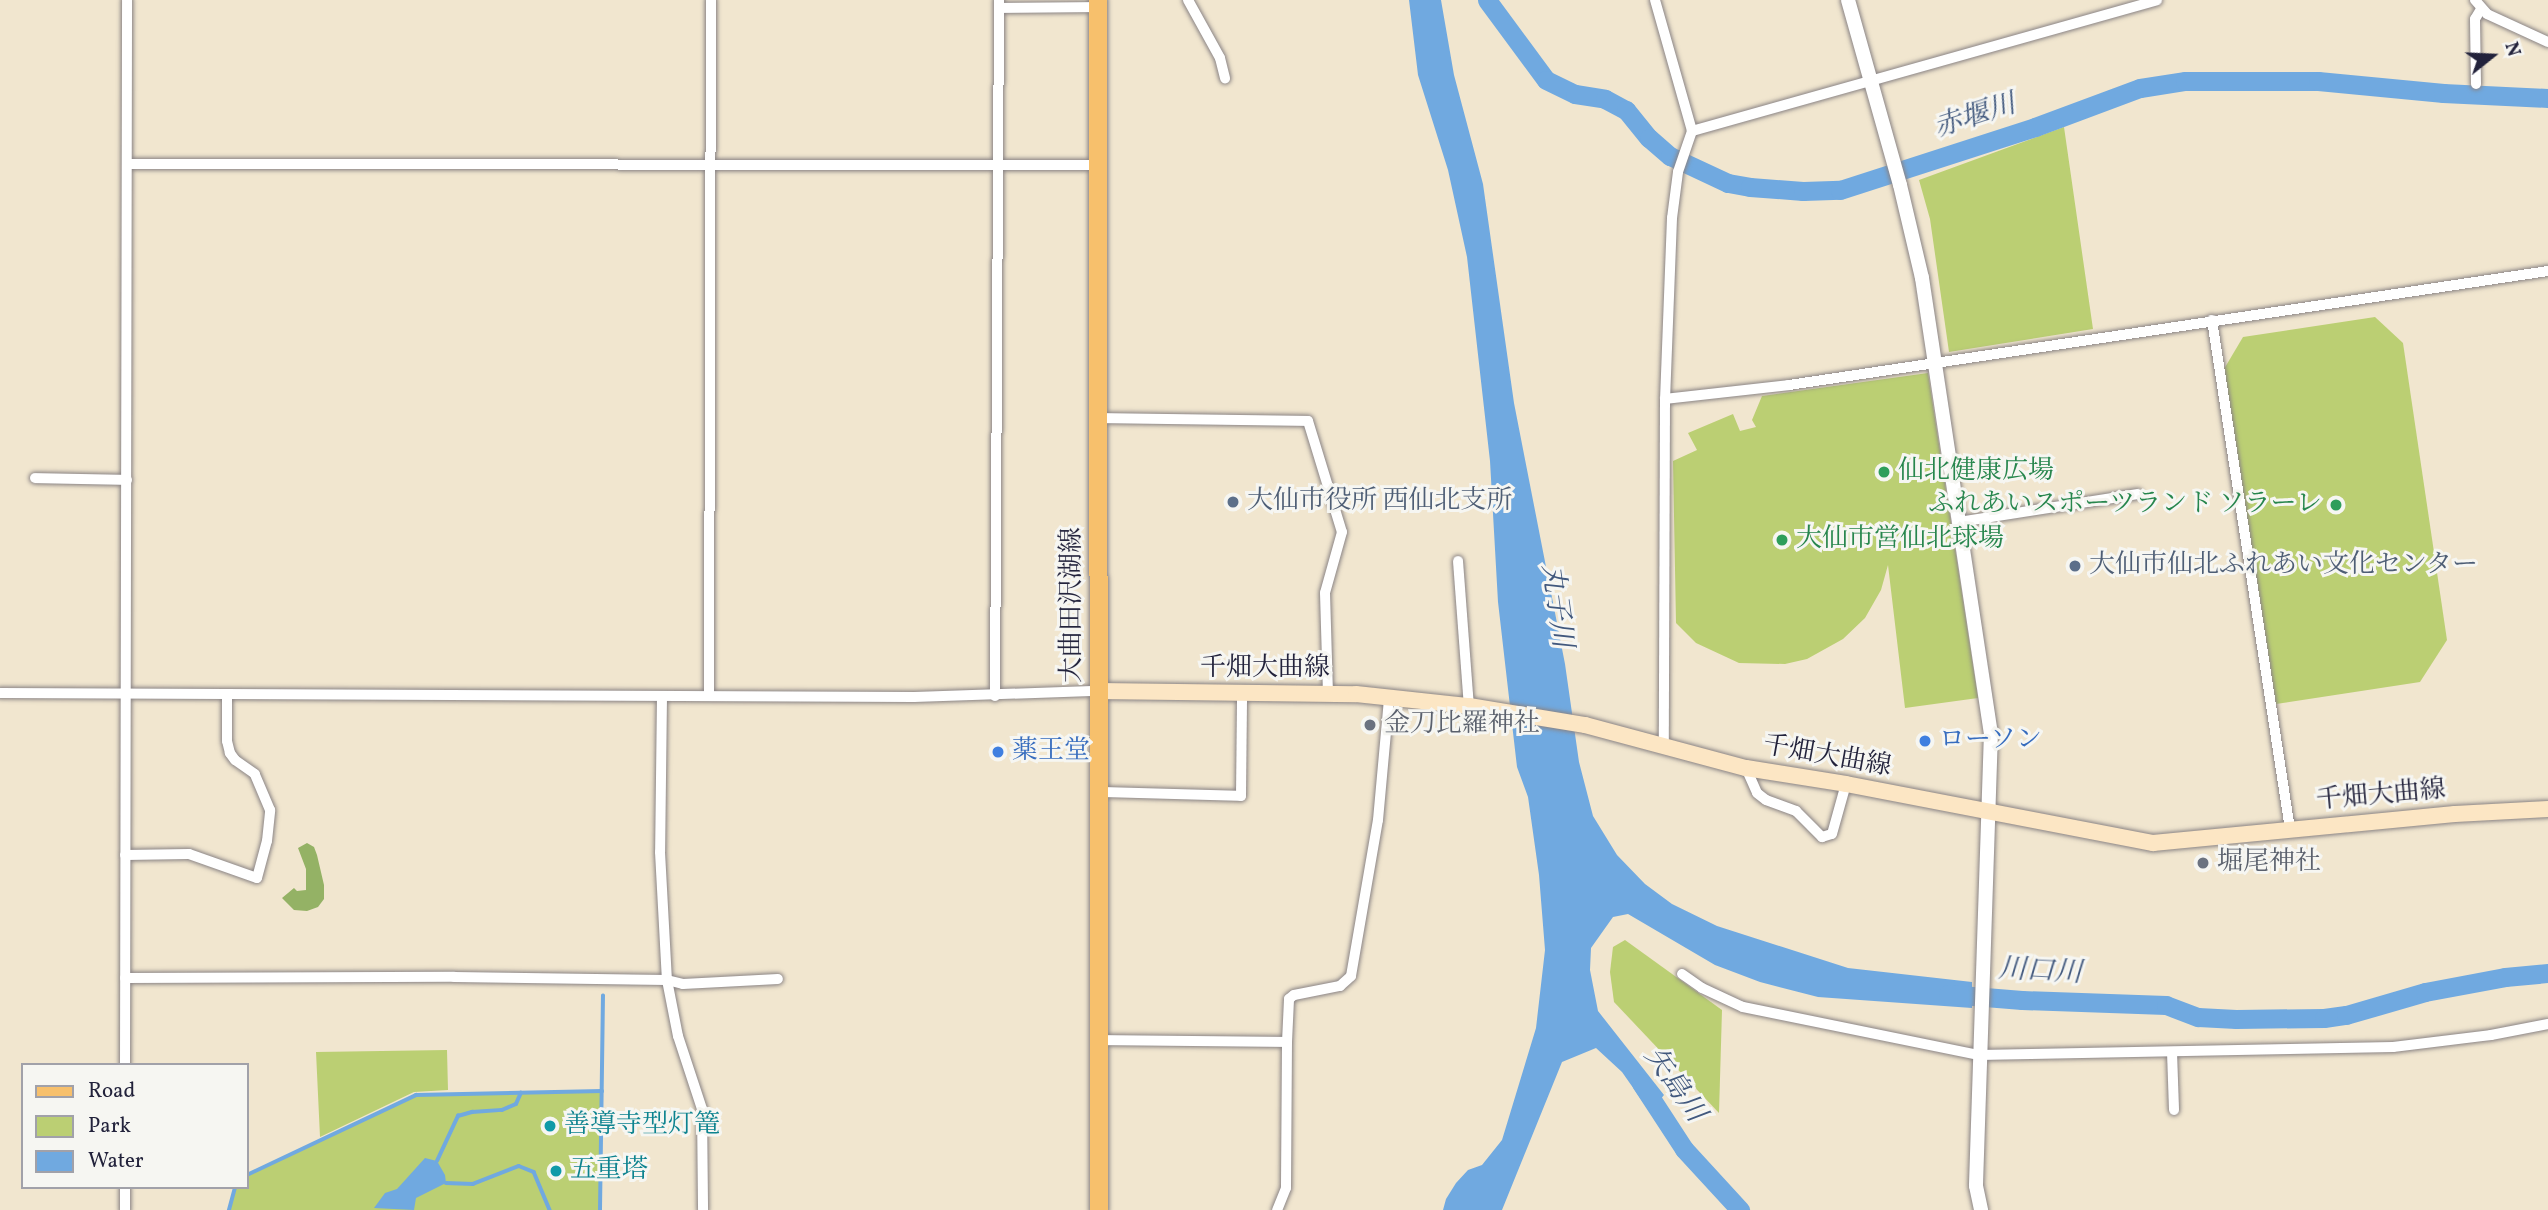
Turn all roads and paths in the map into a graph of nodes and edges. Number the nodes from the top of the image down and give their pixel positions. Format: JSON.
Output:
{"nodes":[{"id":1,"x":127,"y":0,"type":"edge"},
{"id":2,"x":711,"y":0,"type":"edge"},
{"id":3,"x":1188,"y":0,"type":"edge"},
{"id":4,"x":1656,"y":0,"type":"edge"},
{"id":5,"x":1848,"y":0,"type":"edge"},
{"id":6,"x":2157,"y":0,"type":"edge"},
{"id":7,"x":1098,"y":3,"type":"edge"},
{"id":8,"x":999,"y":4,"type":"edge"},
{"id":9,"x":2478,"y":4,"type":"edge"},
{"id":10,"x":2548,"y":42,"type":"edge"},
{"id":11,"x":1225,"y":78,"type":"dead end"},
{"id":12,"x":1871,"y":81,"type":"junction"},
{"id":13,"x":2476,"y":83,"type":"dead end"},
{"id":14,"x":1692,"y":131,"type":"junction"},
{"id":15,"x":127,"y":164,"type":"junction"},
{"id":16,"x":998,"y":165,"type":"junction"},
{"id":17,"x":1099,"y":165,"type":"junction"},
{"id":18,"x":712,"y":166,"type":"junction"},
{"id":19,"x":2548,"y":271,"type":"edge"},
{"id":20,"x":2212,"y":320,"type":"junction"},
{"id":21,"x":1935,"y":361,"type":"junction"},
{"id":22,"x":1665,"y":399,"type":"junction"},
{"id":23,"x":1100,"y":418,"type":"junction"},
{"id":24,"x":35,"y":478,"type":"dead end"},
{"id":25,"x":127,"y":480,"type":"junction"},
{"id":26,"x":2138,"y":494,"type":"dead end"},
{"id":27,"x":1959,"y":522,"type":"junction"},
{"id":28,"x":1458,"y":561,"type":"dead end"},
{"id":29,"x":1099,"y":691,"type":"junction"},
{"id":30,"x":0,"y":694,"type":"edge"},
{"id":31,"x":124,"y":694,"type":"junction"},
{"id":32,"x":227,"y":694,"type":"junction"},
{"id":33,"x":1242,"y":695,"type":"junction"},
{"id":34,"x":1328,"y":695,"type":"junction"},
{"id":35,"x":662,"y":696,"type":"junction"},
{"id":36,"x":709,"y":696,"type":"junction"},
{"id":37,"x":995,"y":696,"type":"junction"},
{"id":38,"x":1390,"y":698,"type":"junction"},
{"id":39,"x":1468,"y":706,"type":"junction"},
{"id":40,"x":1664,"y":748,"type":"junction"},
{"id":41,"x":1745,"y":768,"type":"junction"},
{"id":42,"x":1846,"y":784,"type":"junction"},
{"id":43,"x":1099,"y":792,"type":"junction"},
{"id":44,"x":2548,"y":809,"type":"edge"},
{"id":45,"x":1988,"y":812,"type":"junction"},
{"id":46,"x":2290,"y":829,"type":"junction"},
{"id":47,"x":125,"y":855,"type":"junction"},
{"id":48,"x":1682,"y":974,"type":"dead end"},
{"id":49,"x":125,"y":978,"type":"junction"},
{"id":50,"x":778,"y":979,"type":"dead end"},
{"id":51,"x":667,"y":980,"type":"junction"},
{"id":52,"x":2548,"y":1024,"type":"edge"},
{"id":53,"x":1098,"y":1040,"type":"junction"},
{"id":54,"x":1287,"y":1042,"type":"junction"},
{"id":55,"x":1979,"y":1048,"type":"junction"},
{"id":56,"x":2172,"y":1052,"type":"junction"},
{"id":57,"x":125,"y":1063,"type":"edge"},
{"id":58,"x":2174,"y":1110,"type":"dead end"},
{"id":59,"x":125,"y":1189,"type":"edge"},
{"id":60,"x":125,"y":1210,"type":"edge"},
{"id":61,"x":703,"y":1210,"type":"edge"},
{"id":62,"x":1099,"y":1210,"type":"edge"},
{"id":63,"x":1277,"y":1210,"type":"edge"},
{"id":64,"x":1981,"y":1210,"type":"edge"}],
"edges":[{"from":1,"to":15,"type":"street"},
{"from":2,"to":18,"type":"street"},
{"from":3,"to":11,"type":"street"},
{"from":4,"to":14,"type":"street"},
{"from":5,"to":12,"type":"street"},
{"from":6,"to":12,"type":"street"},
{"from":7,"to":8,"type":"street"},
{"from":7,"to":17,"type":"main road","name":"大曲田沢湖線"},
{"from":8,"to":16,"type":"street"},
{"from":9,"to":10,"type":"street"},
{"from":9,"to":13,"type":"street"},
{"from":12,"to":14,"type":"street"},
{"from":12,"to":21,"type":"street"},
{"from":14,"to":22,"type":"street"},
{"from":15,"to":18,"type":"street"},
{"from":15,"to":25,"type":"street"},
{"from":16,"to":17,"type":"street"},
{"from":16,"to":18,"type":"street"},
{"from":16,"to":37,"type":"street"},
{"from":17,"to":23,"type":"main road","name":"大曲田沢湖線"},
{"from":18,"to":36,"type":"street"},
{"from":19,"to":20,"type":"street"},
{"from":20,"to":21,"type":"street"},
{"from":20,"to":46,"type":"street"},
{"from":21,"to":22,"type":"street"},
{"from":21,"to":27,"type":"street"},
{"from":22,"to":40,"type":"street"},
{"from":23,"to":29,"type":"main road","name":"大曲田沢湖線"},
{"from":23,"to":34,"type":"street"},
{"from":24,"to":25,"type":"street"},
{"from":25,"to":31,"type":"street"},
{"from":26,"to":27,"type":"street"},
{"from":27,"to":45,"type":"street"},
{"from":28,"to":39,"type":"street"},
{"from":29,"to":33,"type":"main road","name":"千畑大曲線"},
{"from":29,"to":37,"type":"street"},
{"from":29,"to":43,"type":"main road","name":"大曲田沢湖線"},
{"from":30,"to":31,"type":"street"},
{"from":31,"to":32,"type":"street"},
{"from":31,"to":47,"type":"street"},
{"from":32,"to":35,"type":"street"},
{"from":32,"to":47,"type":"street"},
{"from":33,"to":34,"type":"main road","name":"千畑大曲線"},
{"from":33,"to":43,"type":"street"},
{"from":34,"to":38,"type":"main road","name":"千畑大曲線"},
{"from":35,"to":36,"type":"street"},
{"from":35,"to":51,"type":"street"},
{"from":36,"to":37,"type":"street"},
{"from":38,"to":39,"type":"main road","name":"千畑大曲線"},
{"from":38,"to":54,"type":"street"},
{"from":39,"to":40,"type":"main road","name":"千畑大曲線"},
{"from":40,"to":41,"type":"main road","name":"千畑大曲線"},
{"from":41,"to":42,"type":"main road","name":"千畑大曲線"},
{"from":41,"to":42,"type":"street"},
{"from":42,"to":45,"type":"main road","name":"千畑大曲線"},
{"from":43,"to":53,"type":"main road","name":"大曲田沢湖線"},
{"from":44,"to":46,"type":"main road","name":"千畑大曲線"},
{"from":45,"to":46,"type":"main road","name":"千畑大曲線"},
{"from":45,"to":55,"type":"street"},
{"from":47,"to":49,"type":"street"},
{"from":48,"to":55,"type":"street"},
{"from":49,"to":51,"type":"street"},
{"from":49,"to":57,"type":"street"},
{"from":50,"to":51,"type":"street"},
{"from":51,"to":61,"type":"street"},
{"from":52,"to":56,"type":"street"},
{"from":53,"to":54,"type":"street"},
{"from":53,"to":62,"type":"main road","name":"大曲田沢湖線"},
{"from":54,"to":63,"type":"street"},
{"from":55,"to":56,"type":"street"},
{"from":55,"to":64,"type":"street"},
{"from":56,"to":58,"type":"street"},
{"from":59,"to":60,"type":"street"}]}
